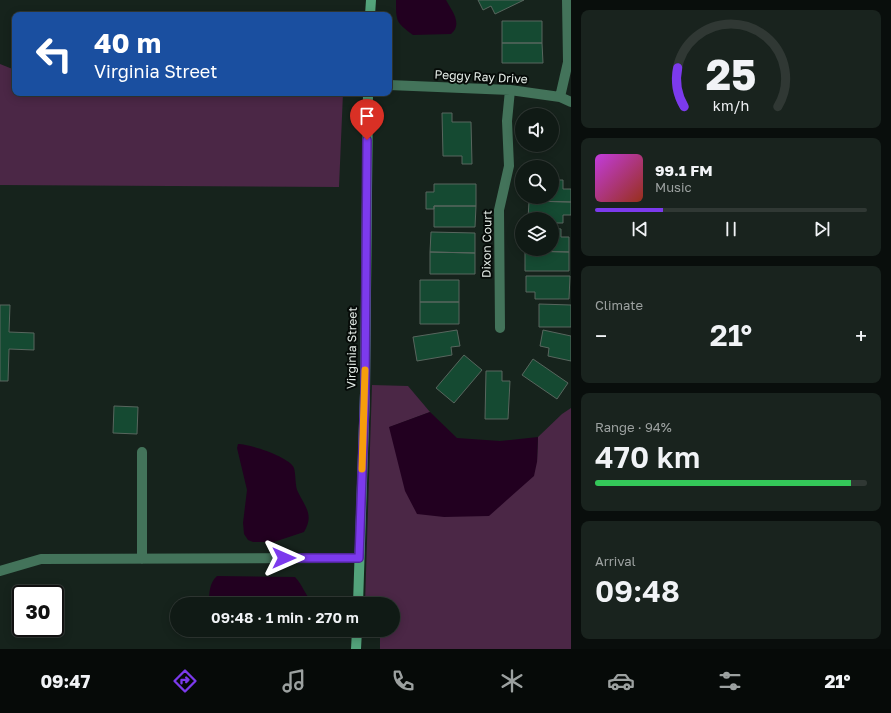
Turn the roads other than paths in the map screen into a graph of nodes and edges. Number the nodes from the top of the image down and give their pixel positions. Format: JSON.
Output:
{"nodes":[{"id":1,"x":371,"y":0,"type":"edge"},
{"id":2,"x":567,"y":0,"type":"edge"},
{"id":3,"x":370,"y":12,"type":"edge"},
{"id":4,"x":392,"y":86,"type":"edge"},
{"id":5,"x":510,"y":90,"type":"junction"},
{"id":6,"x":368,"y":96,"type":"edge"},
{"id":7,"x":560,"y":97,"type":"junction"},
{"id":8,"x":571,"y":102,"type":"edge"},
{"id":9,"x":500,"y":328,"type":"dead end"},
{"id":10,"x":142,"y":452,"type":"dead end"},
{"id":11,"x":359,"y":558,"type":"junction"},
{"id":12,"x":142,"y":559,"type":"junction"},
{"id":13,"x":0,"y":571,"type":"edge"},
{"id":14,"x":358,"y":597,"type":"edge"},
{"id":15,"x":357,"y":637,"type":"edge"},
{"id":16,"x":356,"y":649,"type":"edge"}],
"edges":[{"from":1,"to":3,"type":"street"},
{"from":2,"to":7,"type":"street"},
{"from":4,"to":5,"type":"street","name":"Peggy Ray Drive"},
{"from":5,"to":7,"type":"street","name":"Peggy Ray Drive"},
{"from":5,"to":9,"type":"street","name":"Dixon Court"},
{"from":6,"to":11,"type":"street","name":"Virginia Street"},
{"from":7,"to":8,"type":"street","name":"Peggy Ray Drive"},
{"from":10,"to":12,"type":"street"},
{"from":11,"to":12,"type":"street"},
{"from":11,"to":14,"type":"street","name":"Virginia Street"},
{"from":12,"to":13,"type":"street"},
{"from":15,"to":16,"type":"street"}]}
